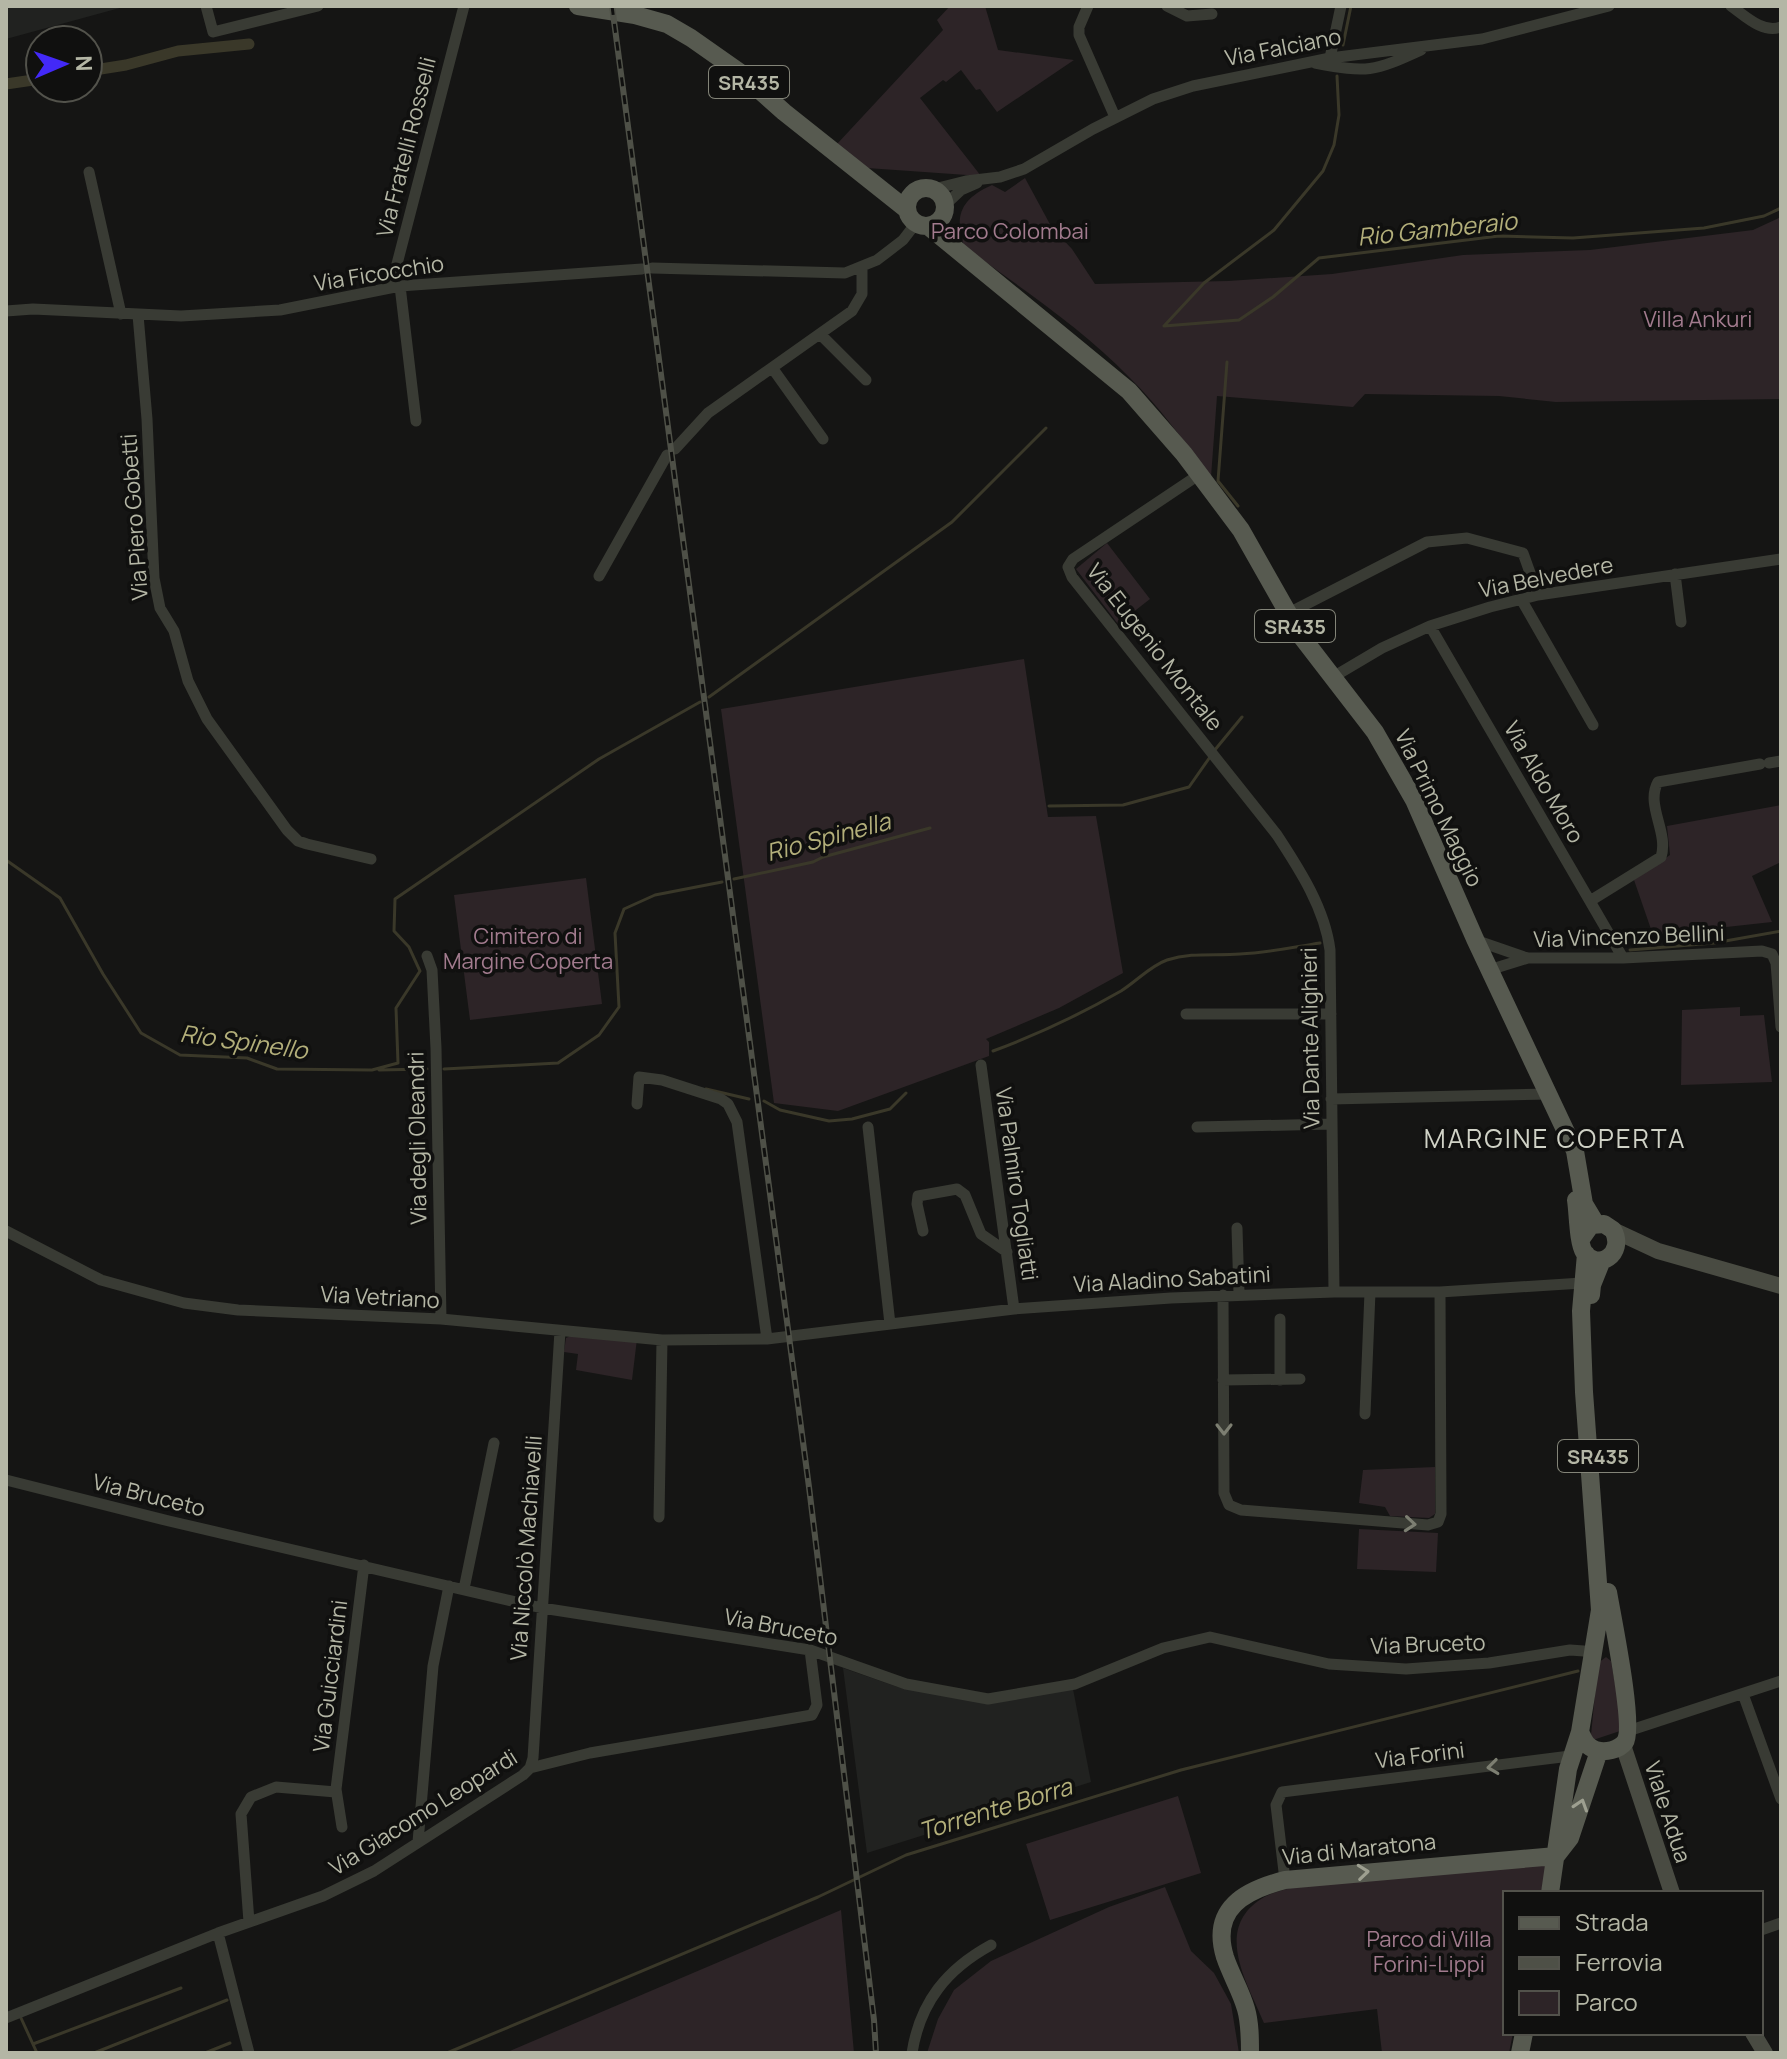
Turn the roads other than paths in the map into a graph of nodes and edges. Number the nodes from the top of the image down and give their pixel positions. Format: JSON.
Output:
{"nodes":[{"id":1,"x":206,"y":6,"type":"edge"},
{"id":2,"x":318,"y":6,"type":"edge"},
{"id":3,"x":578,"y":6,"type":"edge"},
{"id":4,"x":1088,"y":6,"type":"edge"},
{"id":5,"x":1167,"y":6,"type":"edge"},
{"id":6,"x":1341,"y":6,"type":"edge"},
{"id":7,"x":1609,"y":6,"type":"edge"},
{"id":8,"x":1731,"y":6,"type":"edge"},
{"id":9,"x":462,"y":9,"type":"edge"},
{"id":10,"x":639,"y":11,"type":"edge"},
{"id":11,"x":1212,"y":14,"type":"dead end"},
{"id":12,"x":1781,"y":27,"type":"edge"},
{"id":13,"x":1429,"y":46,"type":"junction"},
{"id":14,"x":1330,"y":58,"type":"junction"},
{"id":15,"x":1310,"y":62,"type":"junction"},
{"id":16,"x":1115,"y":117,"type":"junction"},
{"id":17,"x":89,"y":172,"type":"dead end"},
{"id":18,"x":859,"y":173,"type":"junction"},
{"id":19,"x":980,"y":181,"type":"junction"},
{"id":20,"x":926,"y":189,"type":"junction"},
{"id":21,"x":928,"y":216,"type":"junction"},
{"id":22,"x":862,"y":268,"type":"junction"},
{"id":23,"x":396,"y":286,"type":"junction"},
{"id":24,"x":6,"y":311,"type":"edge"},
{"id":25,"x":121,"y":314,"type":"junction"},
{"id":26,"x":138,"y":315,"type":"junction"},
{"id":27,"x":821,"y":335,"type":"junction"},
{"id":28,"x":773,"y":369,"type":"junction"},
{"id":29,"x":866,"y":380,"type":"dead end"},
{"id":30,"x":416,"y":421,"type":"dead end"},
{"id":31,"x":823,"y":439,"type":"dead end"},
{"id":32,"x":1200,"y":474,"type":"junction"},
{"id":33,"x":1781,"y":559,"type":"edge"},
{"id":34,"x":1675,"y":574,"type":"junction"},
{"id":35,"x":599,"y":576,"type":"dead end"},
{"id":36,"x":1538,"y":595,"type":"junction"},
{"id":37,"x":1521,"y":599,"type":"junction"},
{"id":38,"x":1287,"y":614,"type":"junction"},
{"id":39,"x":1681,"y":622,"type":"dead end"},
{"id":40,"x":1430,"y":626,"type":"junction"},
{"id":41,"x":1333,"y":677,"type":"junction"},
{"id":42,"x":1593,"y":725,"type":"dead end"},
{"id":43,"x":1770,"y":763,"type":"edge"},
{"id":44,"x":1223,"y":766,"type":"joint"},
{"id":45,"x":371,"y":859,"type":"dead end"},
{"id":46,"x":1590,"y":901,"type":"junction"},
{"id":47,"x":1475,"y":939,"type":"junction"},
{"id":48,"x":427,"y":956,"type":"dead end"},
{"id":49,"x":1528,"y":958,"type":"junction"},
{"id":50,"x":1623,"y":958,"type":"junction"},
{"id":51,"x":1489,"y":970,"type":"junction"},
{"id":52,"x":1186,"y":1014,"type":"dead end"},
{"id":53,"x":1331,"y":1014,"type":"junction"},
{"id":54,"x":1781,"y":1027,"type":"edge"},
{"id":55,"x":981,"y":1065,"type":"dead end"},
{"id":56,"x":1549,"y":1094,"type":"junction"},
{"id":57,"x":1331,"y":1099,"type":"junction"},
{"id":58,"x":637,"y":1104,"type":"dead end"},
{"id":59,"x":1332,"y":1124,"type":"junction"},
{"id":60,"x":868,"y":1127,"type":"dead end"},
{"id":61,"x":1197,"y":1127,"type":"dead end"},
{"id":62,"x":1568,"y":1138,"type":"junction"},
{"id":63,"x":1604,"y":1227,"type":"junction"},
{"id":64,"x":1237,"y":1228,"type":"dead end"},
{"id":65,"x":6,"y":1231,"type":"edge"},
{"id":66,"x":923,"y":1231,"type":"dead end"},
{"id":67,"x":1658,"y":1251,"type":"junction"},
{"id":68,"x":1007,"y":1252,"type":"junction"},
{"id":69,"x":1595,"y":1252,"type":"junction"},
{"id":70,"x":1582,"y":1283,"type":"junction"},
{"id":71,"x":1781,"y":1286,"type":"edge"},
{"id":72,"x":1334,"y":1292,"type":"junction"},
{"id":73,"x":1370,"y":1292,"type":"junction"},
{"id":74,"x":1440,"y":1292,"type":"junction"},
{"id":75,"x":1239,"y":1294,"type":"junction"},
{"id":76,"x":1223,"y":1295,"type":"junction"},
{"id":77,"x":1014,"y":1309,"type":"junction"},
{"id":78,"x":441,"y":1319,"type":"junction"},
{"id":79,"x":1280,"y":1319,"type":"dead end"},
{"id":80,"x":890,"y":1324,"type":"junction"},
{"id":81,"x":560,"y":1331,"type":"junction"},
{"id":82,"x":767,"y":1339,"type":"junction"},
{"id":83,"x":662,"y":1340,"type":"junction"},
{"id":84,"x":1300,"y":1379,"type":"dead end"},
{"id":85,"x":1223,"y":1380,"type":"junction"},
{"id":86,"x":1280,"y":1380,"type":"junction"},
{"id":87,"x":1365,"y":1414,"type":"dead end"},
{"id":88,"x":494,"y":1443,"type":"dead end"},
{"id":89,"x":6,"y":1480,"type":"edge"},
{"id":90,"x":659,"y":1517,"type":"dead end"},
{"id":91,"x":364,"y":1565,"type":"junction"},
{"id":92,"x":449,"y":1586,"type":"junction"},
{"id":93,"x":464,"y":1589,"type":"junction"},
{"id":94,"x":542,"y":1608,"type":"junction"},
{"id":95,"x":810,"y":1650,"type":"junction"},
{"id":96,"x":1594,"y":1652,"type":"junction"},
{"id":97,"x":1618,"y":1652,"type":"junction"},
{"id":98,"x":1781,"y":1681,"type":"edge"},
{"id":99,"x":1743,"y":1694,"type":"junction"},
{"id":100,"x":1580,"y":1732,"type":"junction"},
{"id":101,"x":1625,"y":1738,"type":"junction"},
{"id":102,"x":1599,"y":1751,"type":"junction"},
{"id":103,"x":1570,"y":1756,"type":"junction"},
{"id":104,"x":530,"y":1768,"type":"junction"},
{"id":105,"x":336,"y":1792,"type":"junction"},
{"id":106,"x":1781,"y":1799,"type":"edge"},
{"id":107,"x":342,"y":1827,"type":"dead end"},
{"id":108,"x":418,"y":1842,"type":"junction"},
{"id":109,"x":1556,"y":1856,"type":"junction"},
{"id":110,"x":1285,"y":1880,"type":"junction"},
{"id":111,"x":1550,"y":1891,"type":"edge"},
{"id":112,"x":1671,"y":1891,"type":"edge"},
{"id":113,"x":249,"y":1922,"type":"junction"},
{"id":114,"x":218,"y":1933,"type":"junction"},
{"id":115,"x":991,"y":1945,"type":"dead end"},
{"id":116,"x":6,"y":2018,"type":"edge"},
{"id":117,"x":1754,"y":2035,"type":"edge"},
{"id":118,"x":249,"y":2053,"type":"edge"},
{"id":119,"x":912,"y":2053,"type":"edge"},
{"id":120,"x":1250,"y":2053,"type":"edge"},
{"id":121,"x":1765,"y":2053,"type":"edge"}],
"edges":[{"from":1,"to":2,"type":"street"},
{"from":3,"to":10,"type":"main road","number":"SR435"},
{"from":4,"to":16,"type":"street"},
{"from":5,"to":11,"type":"street"},
{"from":6,"to":14,"type":"street"},
{"from":7,"to":13,"type":"street","name":"Via Falciano"},
{"from":8,"to":12,"type":"street"},
{"from":9,"to":23,"type":"street","name":"Via Fratelli Rosselli"},
{"from":10,"to":18,"type":"main road","number":"SR435"},
{"from":13,"to":14,"type":"street","name":"Via Falciano"},
{"from":13,"to":15,"type":"street"},
{"from":14,"to":15,"type":"street","name":"Via Falciano"},
{"from":15,"to":16,"type":"street","name":"Via Falciano"},
{"from":16,"to":19,"type":"street","name":"Via Falciano"},
{"from":17,"to":25,"type":"street"},
{"from":18,"to":20,"type":"main road","number":"SR435"},
{"from":18,"to":21,"type":"main road","number":"SR435"},
{"from":19,"to":20,"type":"street","name":"Via Falciano"},
{"from":19,"to":21,"type":"street","name":"Via Falciano"},
{"from":20,"to":21,"type":"main road"},
{"from":20,"to":21,"type":"main road"},
{"from":21,"to":22,"type":"street","name":"Via Ficocchio"},
{"from":21,"to":32,"type":"main road","name":"Via Primo Maggio","number":"SR435"},
{"from":22,"to":23,"type":"street","name":"Via Ficocchio"},
{"from":22,"to":27,"type":"street"},
{"from":23,"to":26,"type":"street","name":"Via Ficocchio"},
{"from":23,"to":30,"type":"street"},
{"from":24,"to":25,"type":"street","name":"Via Ficocchio"},
{"from":25,"to":26,"type":"street","name":"Via Ficocchio"},
{"from":26,"to":45,"type":"street","name":"Via Piero Gobetti"},
{"from":27,"to":28,"type":"street"},
{"from":27,"to":29,"type":"street"},
{"from":28,"to":31,"type":"street"},
{"from":28,"to":35,"type":"street"},
{"from":32,"to":38,"type":"main road","name":"Via Primo Maggio","number":"SR435"},
{"from":32,"to":44,"type":"street","name":"Via Eugenio Montale"},
{"from":33,"to":34,"type":"street","name":"Via Belvedere"},
{"from":34,"to":36,"type":"street","name":"Via Belvedere"},
{"from":34,"to":39,"type":"street"},
{"from":36,"to":37,"type":"street","name":"Via Belvedere"},
{"from":36,"to":38,"type":"street"},
{"from":37,"to":40,"type":"street","name":"Via Belvedere"},
{"from":37,"to":42,"type":"street"},
{"from":38,"to":41,"type":"main road","name":"Via Primo Maggio","number":"SR435"},
{"from":40,"to":41,"type":"street","name":"Via Belvedere"},
{"from":40,"to":46,"type":"street","name":"Via Aldo Moro"},
{"from":41,"to":47,"type":"main road","name":"Via Primo Maggio","number":"SR435"},
{"from":43,"to":46,"type":"street"},
{"from":44,"to":53,"type":"street","name":"Via Dante Alighieri"},
{"from":46,"to":50,"type":"street","name":"Via Aldo Moro"},
{"from":47,"to":49,"type":"street"},
{"from":47,"to":51,"type":"main road","name":"Via Primo Maggio","number":"SR435"},
{"from":48,"to":78,"type":"street","name":"Via degli Oleandri"},
{"from":49,"to":50,"type":"street","name":"Via Vincenzo Bellini"},
{"from":49,"to":51,"type":"street","name":"Via Vincenzo Bellini"},
{"from":50,"to":54,"type":"street","name":"Via Vincenzo Bellini"},
{"from":51,"to":56,"type":"main road","name":"Via Primo Maggio","number":"SR435"},
{"from":52,"to":53,"type":"street"},
{"from":53,"to":57,"type":"street","name":"Via Dante Alighieri"},
{"from":55,"to":68,"type":"street","name":"Via Palmiro Togliatti"},
{"from":56,"to":57,"type":"street"},
{"from":56,"to":62,"type":"main road","name":"Via Primo Maggio","number":"SR435"},
{"from":57,"to":59,"type":"street","name":"Via Dante Alighieri"},
{"from":58,"to":82,"type":"street"},
{"from":59,"to":61,"type":"street"},
{"from":59,"to":72,"type":"street","name":"Via Dante Alighieri"},
{"from":60,"to":80,"type":"street"},
{"from":62,"to":63,"type":"main road"},
{"from":62,"to":69,"type":"main road","number":"SR435"},
{"from":63,"to":67,"type":"street"},
{"from":63,"to":69,"type":"main road"},
{"from":63,"to":69,"type":"main road","number":"SR435"},
{"from":64,"to":75,"type":"street"},
{"from":65,"to":78,"type":"street","name":"Via Vetriano"},
{"from":66,"to":68,"type":"street"},
{"from":67,"to":69,"type":"street"},
{"from":67,"to":71,"type":"street"},
{"from":68,"to":77,"type":"street","name":"Via Palmiro Togliatti"},
{"from":69,"to":70,"type":"main road","number":"SR435"},
{"from":69,"to":97,"type":"main road","number":"SR435"},
{"from":70,"to":74,"type":"street","name":"Via Aladino Sabatini"},
{"from":70,"to":96,"type":"main road","number":"SR435"},
{"from":72,"to":73,"type":"street","name":"Via Aladino Sabatini"},
{"from":72,"to":75,"type":"street","name":"Via Aladino Sabatini"},
{"from":73,"to":74,"type":"street","name":"Via Aladino Sabatini"},
{"from":73,"to":87,"type":"street"},
{"from":85,"to":74,"type":"street","one_way":true},
{"from":75,"to":76,"type":"street","name":"Via Aladino Sabatini"},
{"from":76,"to":77,"type":"street","name":"Via Aladino Sabatini"},
{"from":76,"to":85,"type":"street"},
{"from":77,"to":80,"type":"street","name":"Via Aladino Sabatini"},
{"from":78,"to":81,"type":"street","name":"Via Vetriano"},
{"from":79,"to":86,"type":"street"},
{"from":80,"to":82,"type":"street","name":"Via Aladino Sabatini"},
{"from":81,"to":83,"type":"street","name":"Via Vetriano"},
{"from":81,"to":94,"type":"street","name":"Via Niccolò Machiavelli"},
{"from":82,"to":83,"type":"street","name":"Via Vetriano"},
{"from":83,"to":90,"type":"street"},
{"from":84,"to":86,"type":"street"},
{"from":85,"to":86,"type":"street"},
{"from":88,"to":93,"type":"street"},
{"from":89,"to":91,"type":"street","name":"Via Bruceto"},
{"from":91,"to":92,"type":"street","name":"Via Bruceto"},
{"from":91,"to":105,"type":"street","name":"Via Guicciardini"},
{"from":92,"to":93,"type":"street","name":"Via Bruceto"},
{"from":92,"to":108,"type":"street"},
{"from":93,"to":94,"type":"street","name":"Via Bruceto"},
{"from":94,"to":95,"type":"street","name":"Via Bruceto"},
{"from":94,"to":104,"type":"street","name":"Via Niccolò Machiavelli"},
{"from":95,"to":96,"type":"street","name":"Via Bruceto"},
{"from":95,"to":104,"type":"street","name":"Via Giacomo Leopardi"},
{"from":96,"to":97,"type":"main road"},
{"from":96,"to":100,"type":"main road"},
{"from":97,"to":101,"type":"main road"},
{"from":98,"to":99,"type":"street"},
{"from":99,"to":101,"type":"street"},
{"from":99,"to":106,"type":"street"},
{"from":100,"to":102,"type":"main road"},
{"from":100,"to":103,"type":"main road"},
{"from":101,"to":102,"type":"main road"},
{"from":101,"to":112,"type":"street","name":"Viale Adua"},
{"from":109,"to":102,"type":"main road","one_way":true},
{"from":103,"to":109,"type":"main road"},
{"from":103,"to":110,"type":"street","name":"Via Forini","one_way":true},
{"from":104,"to":108,"type":"street","name":"Via Giacomo Leopardi"},
{"from":105,"to":107,"type":"street","name":"Via Guicciardini"},
{"from":105,"to":113,"type":"street"},
{"from":108,"to":113,"type":"street","name":"Via Giacomo Leopardi"},
{"from":110,"to":109,"type":"main road","name":"Via di Maratona","one_way":true},
{"from":109,"to":111,"type":"main road"},
{"from":110,"to":120,"type":"main road","name":"Via di Maratona"},
{"from":113,"to":114,"type":"street","name":"Via Giacomo Leopardi"},
{"from":114,"to":116,"type":"street","name":"Via Giacomo Leopardi"},
{"from":114,"to":118,"type":"street"},
{"from":115,"to":119,"type":"street"},
{"from":117,"to":121,"type":"street"}]}
